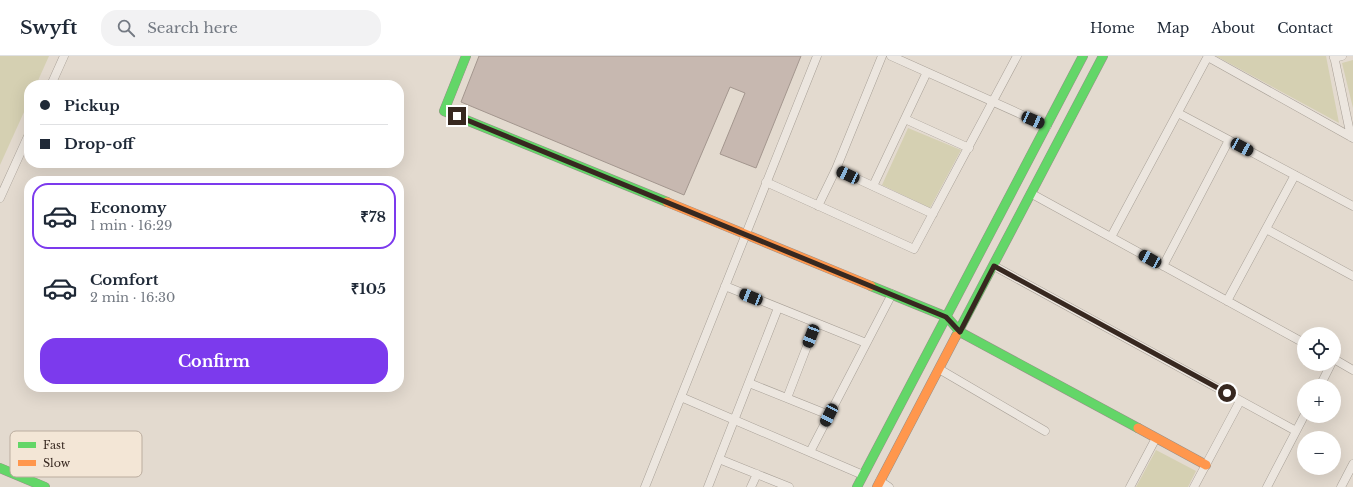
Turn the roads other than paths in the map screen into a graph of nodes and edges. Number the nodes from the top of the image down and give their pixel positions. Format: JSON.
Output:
{"nodes":[{"id":1,"x":64,"y":56,"type":"edge"},
{"id":2,"x":466,"y":56,"type":"edge"},
{"id":3,"x":817,"y":56,"type":"edge"},
{"id":4,"x":882,"y":56,"type":"edge"},
{"id":5,"x":892,"y":56,"type":"edge"},
{"id":6,"x":1083,"y":56,"type":"edge"},
{"id":7,"x":1103,"y":56,"type":"edge"},
{"id":8,"x":1208,"y":56,"type":"edge"},
{"id":9,"x":1014,"y":57,"type":"edge"},
{"id":10,"x":1336,"y":57,"type":"edge"},
{"id":11,"x":927,"y":72,"type":"junction"},
{"id":12,"x":53,"y":80,"type":"edge"},
{"id":13,"x":994,"y":102,"type":"junction"},
{"id":14,"x":1178,"y":113,"type":"junction"},
{"id":15,"x":905,"y":119,"type":"junction"},
{"id":16,"x":1047,"y":126,"type":"junction"},
{"id":17,"x":1352,"y":137,"type":"edge"},
{"id":18,"x":1229,"y":140,"type":"junction"},
{"id":19,"x":24,"y":145,"type":"edge"},
{"id":20,"x":969,"y":148,"type":"junction"},
{"id":21,"x":836,"y":169,"type":"junction"},
{"id":22,"x":1295,"y":175,"type":"junction"},
{"id":23,"x":766,"y":182,"type":"junction"},
{"id":24,"x":873,"y":186,"type":"junction"},
{"id":25,"x":1032,"y":194,"type":"junction"},
{"id":26,"x":0,"y":198,"type":"edge"},
{"id":27,"x":818,"y":206,"type":"junction"},
{"id":28,"x":1353,"y":206,"type":"edge"},
{"id":29,"x":932,"y":214,"type":"junction"},
{"id":30,"x":1266,"y":229,"type":"junction"},
{"id":31,"x":746,"y":233,"type":"junction"},
{"id":32,"x":1111,"y":237,"type":"junction"},
{"id":33,"x":994,"y":266,"type":"junction"},
{"id":34,"x":1163,"y":266,"type":"junction"},
{"id":35,"x":1353,"y":276,"type":"edge"},
{"id":36,"x":725,"y":286,"type":"junction"},
{"id":37,"x":892,"y":294,"type":"junction"},
{"id":38,"x":1227,"y":301,"type":"junction"},
{"id":39,"x":778,"y":308,"type":"junction"},
{"id":40,"x":946,"y":317,"type":"junction"},
{"id":41,"x":816,"y":323,"type":"junction"},
{"id":42,"x":960,"y":332,"type":"junction"},
{"id":43,"x":1297,"y":339,"type":"edge"},
{"id":44,"x":866,"y":343,"type":"junction"},
{"id":45,"x":1341,"y":363,"type":"edge"},
{"id":46,"x":940,"y":369,"type":"junction"},
{"id":47,"x":1353,"y":370,"type":"edge"},
{"id":48,"x":749,"y":383,"type":"junction"},
{"id":49,"x":681,"y":397,"type":"junction"},
{"id":50,"x":787,"y":398,"type":"junction"},
{"id":51,"x":1240,"y":401,"type":"junction"},
{"id":52,"x":829,"y":415,"type":"junction"},
{"id":53,"x":734,"y":420,"type":"junction"},
{"id":54,"x":1300,"y":423,"type":"edge"},
{"id":55,"x":1045,"y":431,"type":"dead end"},
{"id":56,"x":1296,"y":431,"type":"junction"},
{"id":57,"x":1156,"y":438,"type":"junction"},
{"id":58,"x":810,"y":452,"type":"junction"},
{"id":59,"x":719,"y":459,"type":"junction"},
{"id":60,"x":1353,"y":464,"type":"edge"},
{"id":61,"x":1206,"y":465,"type":"junction"},
{"id":62,"x":0,"y":468,"type":"edge"},
{"id":63,"x":10,"y":472,"type":"edge"},
{"id":64,"x":757,"y":474,"type":"junction"},
{"id":65,"x":863,"y":475,"type":"junction"},
{"id":66,"x":21,"y":477,"type":"edge"},
{"id":67,"x":878,"y":484,"type":"edge"},
{"id":68,"x":44,"y":487,"type":"edge"},
{"id":69,"x":645,"y":487,"type":"edge"},
{"id":70,"x":708,"y":487,"type":"edge"},
{"id":71,"x":751,"y":487,"type":"edge"},
{"id":72,"x":789,"y":487,"type":"edge"},
{"id":73,"x":857,"y":487,"type":"edge"},
{"id":74,"x":889,"y":487,"type":"edge"},
{"id":75,"x":1130,"y":487,"type":"edge"},
{"id":76,"x":1194,"y":487,"type":"edge"},
{"id":77,"x":1267,"y":487,"type":"edge"},
{"id":78,"x":1341,"y":487,"type":"edge"}],
"edges":[{"from":1,"to":12,"type":"street"},
{"from":2,"to":31,"type":"street"},
{"from":3,"to":23,"type":"street"},
{"from":4,"to":21,"type":"street"},
{"from":5,"to":11,"type":"street"},
{"from":6,"to":16,"type":"street"},
{"from":7,"to":25,"type":"street"},
{"from":8,"to":14,"type":"street"},
{"from":8,"to":17,"type":"street"},
{"from":9,"to":13,"type":"street"},
{"from":10,"to":17,"type":"street"},
{"from":11,"to":13,"type":"street"},
{"from":11,"to":15,"type":"street"},
{"from":13,"to":16,"type":"street"},
{"from":13,"to":20,"type":"street"},
{"from":14,"to":18,"type":"street"},
{"from":14,"to":32,"type":"street"},
{"from":15,"to":20,"type":"street"},
{"from":15,"to":24,"type":"street"},
{"from":16,"to":40,"type":"street"},
{"from":18,"to":22,"type":"street"},
{"from":18,"to":34,"type":"street"},
{"from":19,"to":26,"type":"street"},
{"from":20,"to":29,"type":"street"},
{"from":21,"to":24,"type":"street"},
{"from":21,"to":27,"type":"street"},
{"from":22,"to":28,"type":"street"},
{"from":22,"to":30,"type":"street"},
{"from":23,"to":27,"type":"street"},
{"from":23,"to":31,"type":"street"},
{"from":24,"to":29,"type":"street"},
{"from":25,"to":32,"type":"street"},
{"from":25,"to":33,"type":"street"},
{"from":27,"to":29,"type":"street"},
{"from":30,"to":35,"type":"street"},
{"from":30,"to":38,"type":"street"},
{"from":31,"to":36,"type":"street"},
{"from":31,"to":37,"type":"street"},
{"from":32,"to":34,"type":"street"},
{"from":33,"to":42,"type":"street"},
{"from":33,"to":51,"type":"street"},
{"from":34,"to":38,"type":"street"},
{"from":36,"to":39,"type":"street"},
{"from":36,"to":49,"type":"street"},
{"from":37,"to":40,"type":"street"},
{"from":37,"to":44,"type":"street"},
{"from":38,"to":43,"type":"street"},
{"from":39,"to":41,"type":"street"},
{"from":39,"to":48,"type":"street"},
{"from":40,"to":42,"type":"street"},
{"from":40,"to":65,"type":"street"},
{"from":41,"to":44,"type":"street"},
{"from":41,"to":50,"type":"street"},
{"from":42,"to":46,"type":"street"},
{"from":42,"to":57,"type":"street"},
{"from":44,"to":52,"type":"street"},
{"from":45,"to":47,"type":"street"},
{"from":46,"to":55,"type":"street"},
{"from":46,"to":67,"type":"street"},
{"from":48,"to":50,"type":"street"},
{"from":48,"to":53,"type":"street"},
{"from":49,"to":53,"type":"street"},
{"from":49,"to":69,"type":"street"},
{"from":50,"to":52,"type":"street"},
{"from":51,"to":56,"type":"street"},
{"from":51,"to":61,"type":"street"},
{"from":52,"to":58,"type":"street"},
{"from":53,"to":58,"type":"street"},
{"from":53,"to":59,"type":"street"},
{"from":54,"to":56,"type":"street"},
{"from":56,"to":77,"type":"street"},
{"from":57,"to":61,"type":"street"},
{"from":57,"to":75,"type":"street"},
{"from":58,"to":65,"type":"street"},
{"from":59,"to":64,"type":"street"},
{"from":59,"to":70,"type":"street"},
{"from":60,"to":78,"type":"street"},
{"from":61,"to":76,"type":"street"},
{"from":62,"to":63,"type":"street"},
{"from":64,"to":71,"type":"street"},
{"from":64,"to":72,"type":"street"},
{"from":65,"to":73,"type":"street"},
{"from":66,"to":68,"type":"street"},
{"from":67,"to":74,"type":"street"}]}
